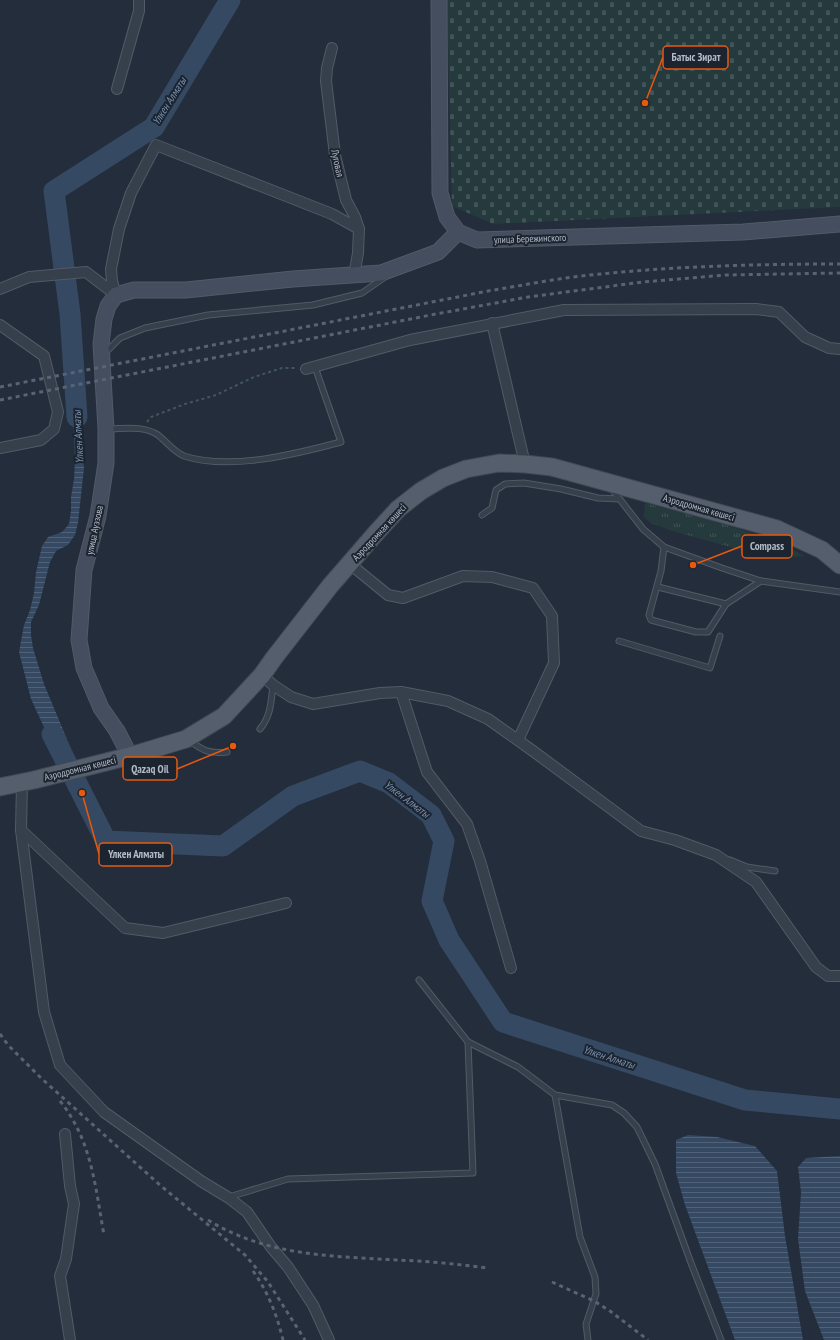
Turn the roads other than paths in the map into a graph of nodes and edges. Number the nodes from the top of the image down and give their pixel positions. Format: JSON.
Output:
{"nodes":[{"id":1,"x":139,"y":0,"type":"edge"},
{"id":2,"x":439,"y":0,"type":"edge"},
{"id":3,"x":332,"y":48,"type":"dead end"},
{"id":4,"x":117,"y":89,"type":"dead end"},
{"id":5,"x":840,"y":224,"type":"edge"},
{"id":6,"x":359,"y":229,"type":"junction"},
{"id":7,"x":458,"y":232,"type":"junction"},
{"id":8,"x":405,"y":264,"type":"junction"},
{"id":9,"x":354,"y":276,"type":"junction"},
{"id":10,"x":0,"y":289,"type":"edge"},
{"id":11,"x":116,"y":295,"type":"junction"},
{"id":12,"x":492,"y":323,"type":"junction"},
{"id":13,"x":0,"y":326,"type":"edge"},
{"id":14,"x":840,"y":349,"type":"edge"},
{"id":15,"x":102,"y":356,"type":"junction"},
{"id":16,"x":311,"y":368,"type":"joint"},
{"id":17,"x":106,"y":429,"type":"junction"},
{"id":18,"x":0,"y":448,"type":"edge"},
{"id":19,"x":525,"y":464,"type":"junction"},
{"id":20,"x":606,"y":481,"type":"junction"},
{"id":21,"x":619,"y":499,"type":"junction"},
{"id":22,"x":482,"y":515,"type":"dead end"},
{"id":23,"x":664,"y":547,"type":"junction"},
{"id":24,"x":350,"y":564,"type":"junction"},
{"id":25,"x":840,"y":565,"type":"edge"},
{"id":26,"x":761,"y":581,"type":"junction"},
{"id":27,"x":658,"y":587,"type":"junction"},
{"id":28,"x":840,"y":592,"type":"edge"},
{"id":29,"x":726,"y":604,"type":"junction"},
{"id":30,"x":720,"y":636,"type":"dead end"},
{"id":31,"x":619,"y":641,"type":"dead end"},
{"id":32,"x":267,"y":680,"type":"junction"},
{"id":33,"x":401,"y":692,"type":"junction"},
{"id":34,"x":260,"y":729,"type":"dead end"},
{"id":35,"x":186,"y":738,"type":"junction"},
{"id":36,"x":518,"y":740,"type":"junction"},
{"id":37,"x":227,"y":752,"type":"dead end"},
{"id":38,"x":130,"y":756,"type":"junction"},
{"id":39,"x":28,"y":781,"type":"junction"},
{"id":40,"x":0,"y":787,"type":"edge"},
{"id":41,"x":21,"y":830,"type":"junction"},
{"id":42,"x":716,"y":855,"type":"junction"},
{"id":43,"x":775,"y":871,"type":"dead end"},
{"id":44,"x":286,"y":903,"type":"dead end"},
{"id":45,"x":511,"y":968,"type":"dead end"},
{"id":46,"x":840,"y":976,"type":"edge"},
{"id":47,"x":419,"y":980,"type":"dead end"},
{"id":48,"x":468,"y":1042,"type":"junction"},
{"id":49,"x":555,"y":1095,"type":"junction"},
{"id":50,"x":65,"y":1134,"type":"dead end"},
{"id":51,"x":228,"y":1198,"type":"junction"},
{"id":52,"x":70,"y":1340,"type":"edge"},
{"id":53,"x":329,"y":1340,"type":"edge"},
{"id":54,"x":588,"y":1340,"type":"edge"},
{"id":55,"x":721,"y":1340,"type":"edge"}],
"edges":[{"from":1,"to":4,"type":"street"},
{"from":2,"to":7,"type":"main road","name":"улица Бережинского"},
{"from":3,"to":6,"type":"street","name":"Луговая"},
{"from":5,"to":7,"type":"main road","name":"улица Бережинского"},
{"from":6,"to":9,"type":"street","name":"Луговая"},
{"from":6,"to":11,"type":"street"},
{"from":7,"to":8,"type":"main road"},
{"from":8,"to":9,"type":"main road"},
{"from":8,"to":15,"type":"lane"},
{"from":9,"to":11,"type":"main road"},
{"from":10,"to":11,"type":"street"},
{"from":11,"to":15,"type":"main road","name":"улица Ауэзова"},
{"from":12,"to":14,"type":"street"},
{"from":12,"to":16,"type":"street"},
{"from":12,"to":19,"type":"street"},
{"from":13,"to":18,"type":"street"},
{"from":15,"to":17,"type":"main road","name":"улица Ауэзова"},
{"from":16,"to":17,"type":"lane"},
{"from":17,"to":38,"type":"main road","name":"улица Ауэзова"},
{"from":19,"to":20,"type":"main road","name":"Аэродромная көшесі"},
{"from":19,"to":24,"type":"main road","name":"Аэродромная көшесі"},
{"from":20,"to":21,"type":"lane"},
{"from":20,"to":25,"type":"main road","name":"Аэродромная көшесі"},
{"from":21,"to":22,"type":"lane"},
{"from":21,"to":23,"type":"lane"},
{"from":23,"to":26,"type":"lane"},
{"from":23,"to":27,"type":"lane"},
{"from":24,"to":32,"type":"main road","name":"Аэродромная көшесі"},
{"from":24,"to":36,"type":"street"},
{"from":26,"to":28,"type":"lane"},
{"from":26,"to":29,"type":"lane"},
{"from":27,"to":29,"type":"lane"},
{"from":27,"to":29,"type":"lane"},
{"from":30,"to":31,"type":"lane"},
{"from":32,"to":33,"type":"street"},
{"from":32,"to":34,"type":"lane"},
{"from":32,"to":35,"type":"main road","name":"Аэродромная көшесі"},
{"from":33,"to":36,"type":"street"},
{"from":33,"to":45,"type":"street"},
{"from":35,"to":37,"type":"lane"},
{"from":35,"to":38,"type":"main road","name":"Аэродромная көшесі"},
{"from":36,"to":42,"type":"street"},
{"from":38,"to":39,"type":"main road","name":"Аэродромная көшесі"},
{"from":39,"to":40,"type":"main road","name":"Аэродромная көшесі"},
{"from":39,"to":41,"type":"street"},
{"from":41,"to":44,"type":"street"},
{"from":41,"to":51,"type":"street"},
{"from":42,"to":43,"type":"lane"},
{"from":42,"to":46,"type":"street"},
{"from":47,"to":48,"type":"lane"},
{"from":48,"to":49,"type":"lane"},
{"from":48,"to":51,"type":"lane"},
{"from":49,"to":54,"type":"lane"},
{"from":49,"to":55,"type":"lane"},
{"from":50,"to":52,"type":"street"},
{"from":51,"to":53,"type":"street"}]}
